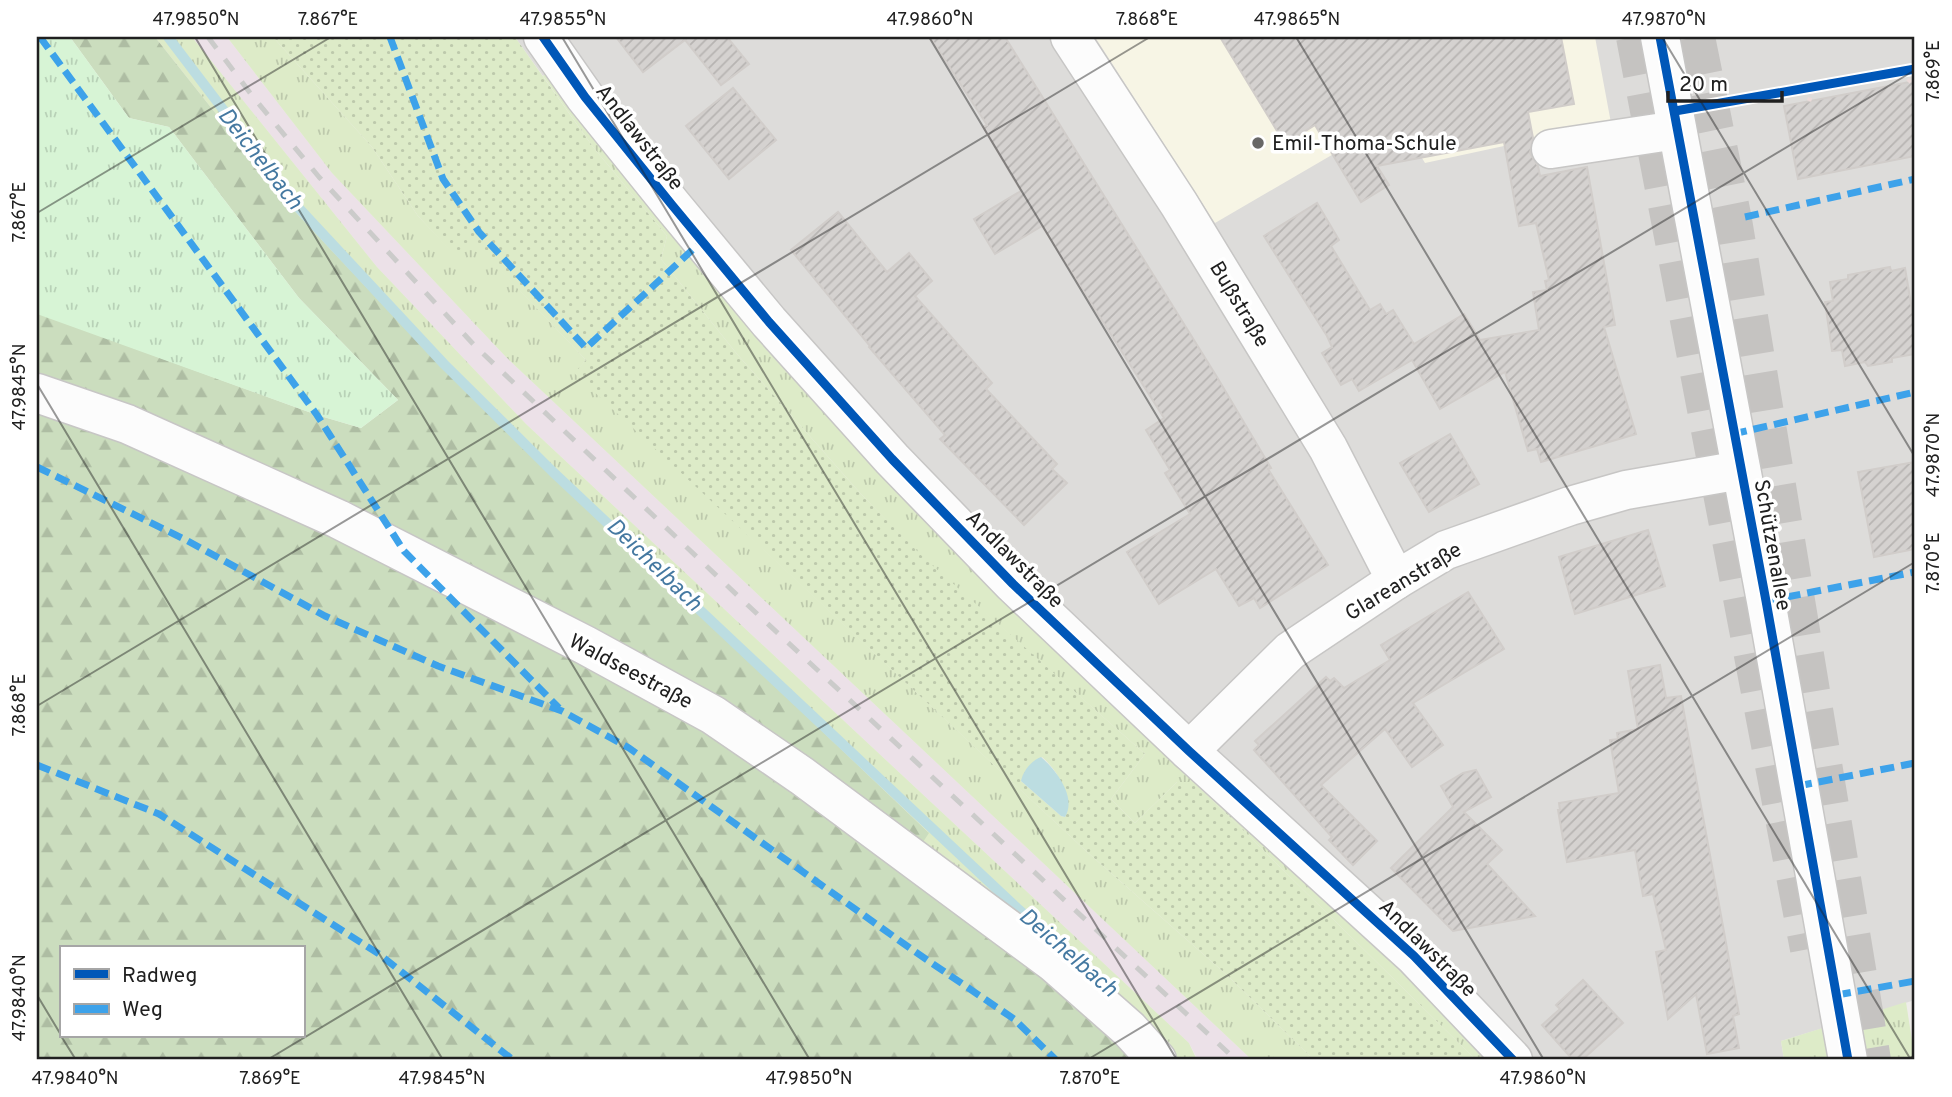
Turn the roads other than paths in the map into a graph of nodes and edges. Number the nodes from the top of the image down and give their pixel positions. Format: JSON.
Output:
{"nodes":[{"id":1,"x":542,"y":37,"type":"edge"},
{"id":2,"x":1070,"y":37,"type":"edge"},
{"id":3,"x":1660,"y":37,"type":"edge"},
{"id":4,"x":1677,"y":130,"type":"junction"},
{"id":5,"x":1551,"y":149,"type":"dead end"},
{"id":6,"x":37,"y":393,"type":"edge"},
{"id":7,"x":1741,"y":470,"type":"junction"},
{"id":8,"x":1396,"y":580,"type":"junction"},
{"id":9,"x":1189,"y":751,"type":"junction"},
{"id":10,"x":1157,"y":1060,"type":"edge"},
{"id":11,"x":1513,"y":1060,"type":"edge"},
{"id":12,"x":1848,"y":1060,"type":"edge"}],
"edges":[{"from":1,"to":9,"type":"street","name":"Andlawstraße"},
{"from":2,"to":8,"type":"street","name":"Bußstraße"},
{"from":3,"to":4,"type":"street","name":"Schützenallee"},
{"from":4,"to":5,"type":"street"},
{"from":4,"to":7,"type":"street","name":"Schützenallee"},
{"from":6,"to":10,"type":"street","name":"Waldseestraße"},
{"from":7,"to":8,"type":"street","name":"Glareanstraße"},
{"from":7,"to":12,"type":"street","name":"Schützenallee"},
{"from":8,"to":9,"type":"street","name":"Glareanstraße"},
{"from":9,"to":11,"type":"street","name":"Andlawstraße"}]}
